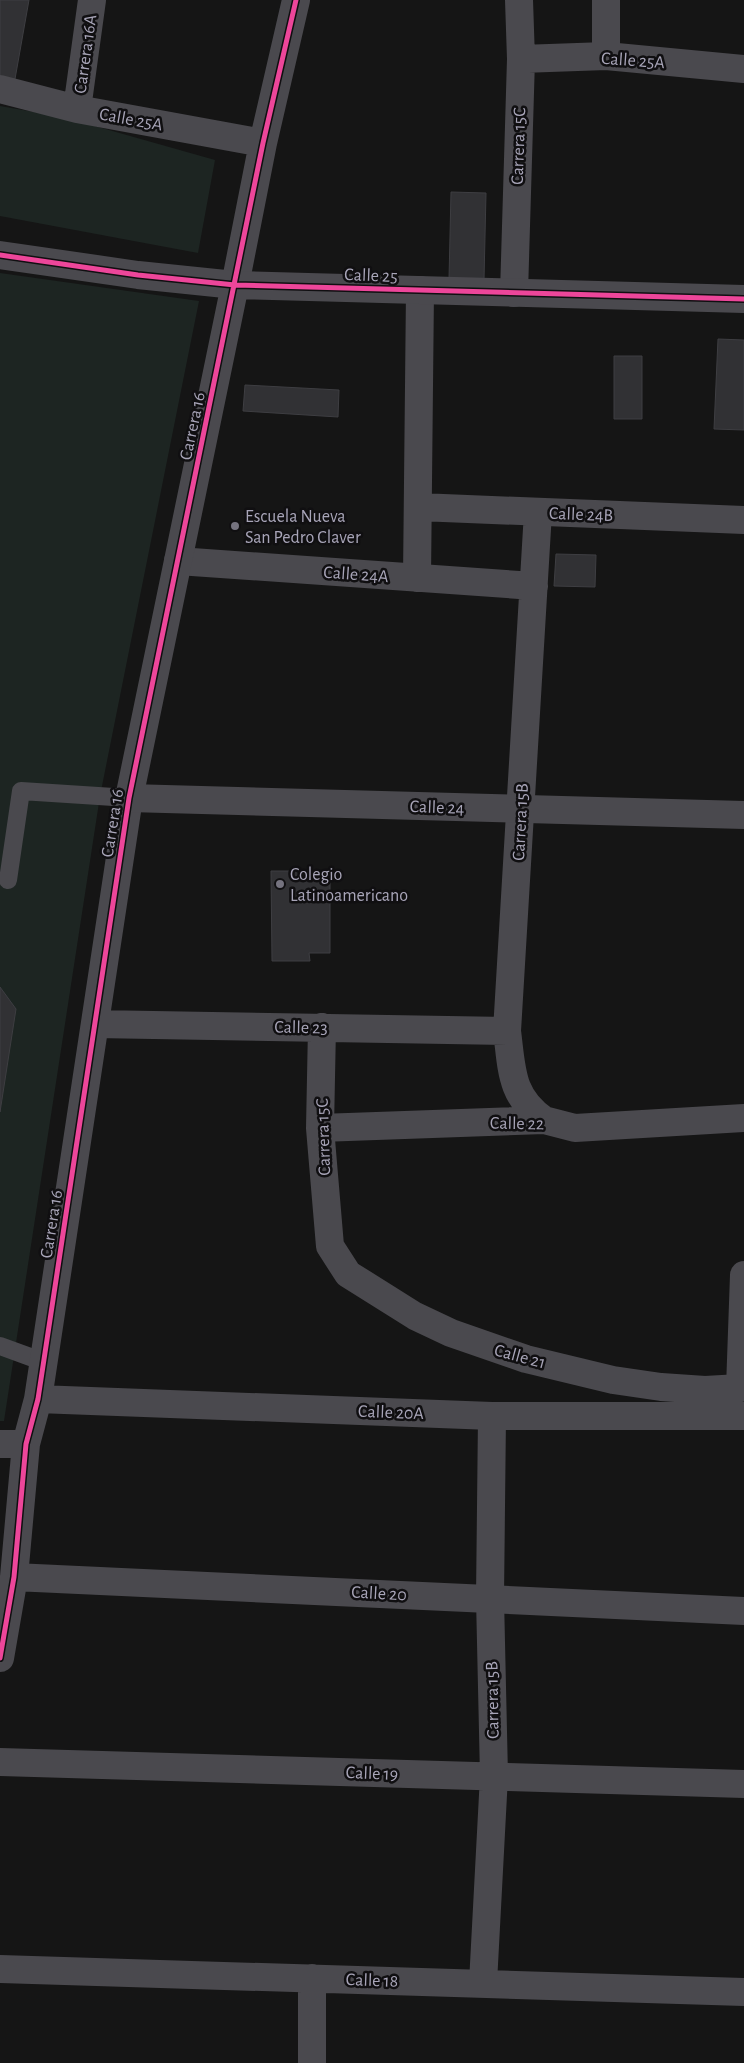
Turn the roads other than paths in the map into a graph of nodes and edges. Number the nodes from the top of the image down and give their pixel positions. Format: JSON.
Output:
{"nodes":[{"id":1,"x":92,"y":0,"type":"edge"},
{"id":2,"x":296,"y":0,"type":"edge"},
{"id":3,"x":519,"y":0,"type":"edge"},
{"id":4,"x":606,"y":0,"type":"edge"},
{"id":5,"x":606,"y":56,"type":"junction"},
{"id":6,"x":521,"y":59,"type":"junction"},
{"id":7,"x":744,"y":69,"type":"edge"},
{"id":8,"x":0,"y":89,"type":"edge"},
{"id":9,"x":77,"y":109,"type":"junction"},
{"id":10,"x":263,"y":143,"type":"junction"},
{"id":11,"x":0,"y":255,"type":"edge"},
{"id":12,"x":235,"y":285,"type":"junction"},
{"id":13,"x":420,"y":290,"type":"junction"},
{"id":14,"x":514,"y":293,"type":"junction"},
{"id":15,"x":744,"y":300,"type":"edge"},
{"id":16,"x":419,"y":507,"type":"junction"},
{"id":17,"x":538,"y":512,"type":"junction"},
{"id":18,"x":744,"y":520,"type":"edge"},
{"id":19,"x":178,"y":561,"type":"junction"},
{"id":20,"x":417,"y":578,"type":"junction"},
{"id":21,"x":534,"y":586,"type":"junction"},
{"id":22,"x":129,"y":798,"type":"junction"},
{"id":23,"x":521,"y":809,"type":"junction"},
{"id":24,"x":744,"y":816,"type":"edge"},
{"id":25,"x":8,"y":880,"type":"dead end"},
{"id":26,"x":95,"y":1024,"type":"junction"},
{"id":27,"x":322,"y":1028,"type":"junction"},
{"id":28,"x":507,"y":1031,"type":"junction"},
{"id":29,"x":744,"y":1118,"type":"edge"},
{"id":30,"x":544,"y":1120,"type":"junction"},
{"id":31,"x":320,"y":1128,"type":"junction"},
{"id":32,"x":330,"y":1246,"type":"joint"},
{"id":33,"x":744,"y":1275,"type":"edge"},
{"id":34,"x":0,"y":1346,"type":"edge"},
{"id":35,"x":44,"y":1362,"type":"junction"},
{"id":36,"x":742,"y":1390,"type":"edge"},
{"id":37,"x":38,"y":1399,"type":"junction"},
{"id":38,"x":492,"y":1416,"type":"junction"},
{"id":39,"x":744,"y":1416,"type":"edge"},
{"id":40,"x":13,"y":1444,"type":"edge"},
{"id":41,"x":14,"y":1577,"type":"junction"},
{"id":42,"x":490,"y":1598,"type":"junction"},
{"id":43,"x":744,"y":1611,"type":"edge"},
{"id":44,"x":0,"y":1658,"type":"edge"},
{"id":45,"x":0,"y":1762,"type":"edge"},
{"id":46,"x":494,"y":1776,"type":"junction"},
{"id":47,"x":744,"y":1784,"type":"edge"},
{"id":48,"x":0,"y":1970,"type":"edge"},
{"id":49,"x":312,"y":1978,"type":"junction"},
{"id":50,"x":482,"y":1983,"type":"junction"},
{"id":51,"x":744,"y":1992,"type":"edge"},
{"id":52,"x":312,"y":2063,"type":"edge"}],
"edges":[{"from":1,"to":9,"type":"street","name":"Carrera 16A"},
{"from":2,"to":10,"type":"street","name":"Carrera 16"},
{"from":3,"to":6,"type":"street","name":"Carrera 15C"},
{"from":4,"to":5,"type":"street"},
{"from":5,"to":6,"type":"street","name":"Calle 25A"},
{"from":5,"to":7,"type":"street","name":"Calle 25A"},
{"from":6,"to":14,"type":"street","name":"Carrera 15C"},
{"from":8,"to":9,"type":"street","name":"Calle 25A"},
{"from":9,"to":10,"type":"street","name":"Calle 25A"},
{"from":10,"to":12,"type":"street","name":"Carrera 16"},
{"from":11,"to":12,"type":"street","name":"Calle 25"},
{"from":12,"to":13,"type":"street","name":"Calle 25"},
{"from":12,"to":19,"type":"street","name":"Carrera 16"},
{"from":13,"to":14,"type":"street","name":"Calle 25"},
{"from":13,"to":16,"type":"street"},
{"from":14,"to":15,"type":"street","name":"Calle 25"},
{"from":16,"to":17,"type":"street","name":"Calle 24B"},
{"from":16,"to":20,"type":"street"},
{"from":17,"to":18,"type":"street","name":"Calle 24B"},
{"from":17,"to":21,"type":"street","name":"Carrera 15B"},
{"from":19,"to":20,"type":"street","name":"Calle 24A"},
{"from":19,"to":22,"type":"street","name":"Carrera 16"},
{"from":20,"to":21,"type":"street","name":"Calle 24A"},
{"from":21,"to":23,"type":"street","name":"Carrera 15B"},
{"from":22,"to":23,"type":"street","name":"Calle 24"},
{"from":22,"to":25,"type":"lane"},
{"from":22,"to":26,"type":"street","name":"Carrera 16"},
{"from":23,"to":24,"type":"street","name":"Calle 24"},
{"from":23,"to":28,"type":"street","name":"Carrera 15B"},
{"from":26,"to":27,"type":"street","name":"Calle 23"},
{"from":26,"to":35,"type":"street","name":"Carrera 16"},
{"from":27,"to":28,"type":"street","name":"Calle 23"},
{"from":27,"to":31,"type":"street","name":"Carrera 15C"},
{"from":28,"to":30,"type":"street","name":"Carrera 15B"},
{"from":29,"to":30,"type":"street","name":"Calle 22"},
{"from":30,"to":31,"type":"street","name":"Calle 22"},
{"from":31,"to":32,"type":"street","name":"Carrera 15C"},
{"from":32,"to":36,"type":"street","name":"Calle 21"},
{"from":33,"to":36,"type":"street"},
{"from":34,"to":35,"type":"lane"},
{"from":35,"to":37,"type":"street","name":"Carrera 16"},
{"from":37,"to":38,"type":"street","name":"Calle 20A"},
{"from":37,"to":40,"type":"street","name":"Carrera 16"},
{"from":38,"to":39,"type":"street","name":"Calle 20A"},
{"from":38,"to":42,"type":"street","name":"Carrera 15B"},
{"from":40,"to":41,"type":"street","name":"Carrera 16"},
{"from":41,"to":42,"type":"street","name":"Calle 20"},
{"from":41,"to":44,"type":"street","name":"Carrera 16"},
{"from":42,"to":43,"type":"street","name":"Calle 20"},
{"from":42,"to":46,"type":"street","name":"Carrera 15B"},
{"from":45,"to":46,"type":"street","name":"Calle 19"},
{"from":46,"to":47,"type":"street","name":"Calle 19"},
{"from":46,"to":50,"type":"street","name":"Carrera 15B"},
{"from":48,"to":49,"type":"street","name":"Calle 18"},
{"from":49,"to":50,"type":"street","name":"Calle 18"},
{"from":49,"to":52,"type":"street"},
{"from":50,"to":51,"type":"street","name":"Calle 18"}]}
